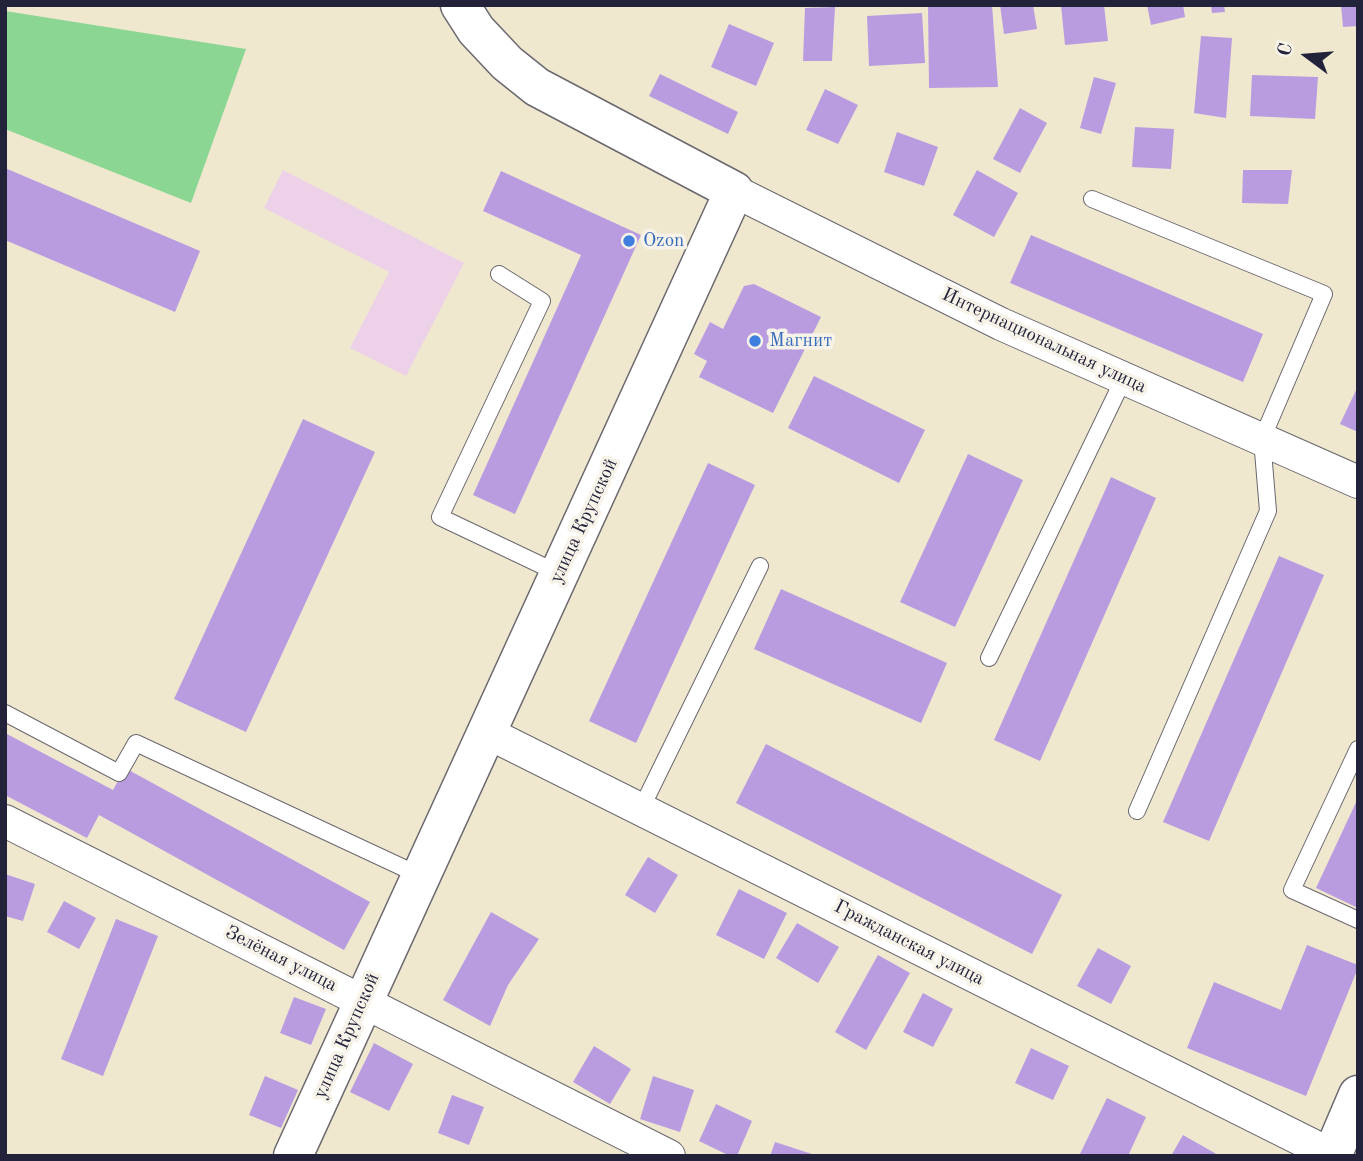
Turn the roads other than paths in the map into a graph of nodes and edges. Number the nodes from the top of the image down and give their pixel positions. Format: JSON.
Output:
{"nodes":[{"id":1,"x":460,"y":5,"type":"edge"},
{"id":2,"x":734,"y":191,"type":"junction"},
{"id":3,"x":1092,"y":199,"type":"dead end"},
{"id":4,"x":499,"y":274,"type":"dead end"},
{"id":5,"x":1124,"y":378,"type":"junction"},
{"id":6,"x":1262,"y":439,"type":"junction"},
{"id":7,"x":1358,"y":482,"type":"edge"},
{"id":8,"x":761,"y":566,"type":"dead end"},
{"id":9,"x":560,"y":573,"type":"junction"},
{"id":10,"x":989,"y":658,"type":"dead end"},
{"id":11,"x":5,"y":713,"type":"edge"},
{"id":12,"x":486,"y":732,"type":"junction"},
{"id":13,"x":1358,"y":749,"type":"edge"},
{"id":14,"x":641,"y":809,"type":"junction"},
{"id":15,"x":1137,"y":811,"type":"dead end"},
{"id":16,"x":5,"y":821,"type":"edge"},
{"id":17,"x":422,"y":877,"type":"junction"},
{"id":18,"x":1358,"y":920,"type":"edge"},
{"id":19,"x":363,"y":1000,"type":"junction"},
{"id":20,"x":1358,"y":1095,"type":"edge"},
{"id":21,"x":1332,"y":1155,"type":"edge"},
{"id":22,"x":293,"y":1156,"type":"edge"},
{"id":23,"x":669,"y":1156,"type":"edge"}],
"edges":[{"from":1,"to":2,"type":"street"},
{"from":2,"to":5,"type":"street","name":"Интернациональная улица"},
{"from":2,"to":9,"type":"street","name":"улица Крупской"},
{"from":3,"to":6,"type":"lane"},
{"from":4,"to":9,"type":"lane"},
{"from":5,"to":6,"type":"street","name":"Интернациональная улица"},
{"from":5,"to":10,"type":"lane"},
{"from":6,"to":7,"type":"street","name":"Интернациональная улица"},
{"from":6,"to":15,"type":"lane"},
{"from":8,"to":14,"type":"lane"},
{"from":9,"to":12,"type":"street","name":"улица Крупской"},
{"from":11,"to":17,"type":"lane"},
{"from":12,"to":14,"type":"street","name":"Гражданская улица"},
{"from":12,"to":17,"type":"street","name":"улица Крупской"},
{"from":13,"to":18,"type":"lane"},
{"from":14,"to":21,"type":"street","name":"Гражданская улица"},
{"from":16,"to":19,"type":"street","name":"Зелёная улица"},
{"from":17,"to":19,"type":"street","name":"улица Крупской"},
{"from":19,"to":22,"type":"street","name":"улица Крупской"},
{"from":19,"to":23,"type":"street","name":"Зелёная улица"},
{"from":20,"to":21,"type":"street"}]}
